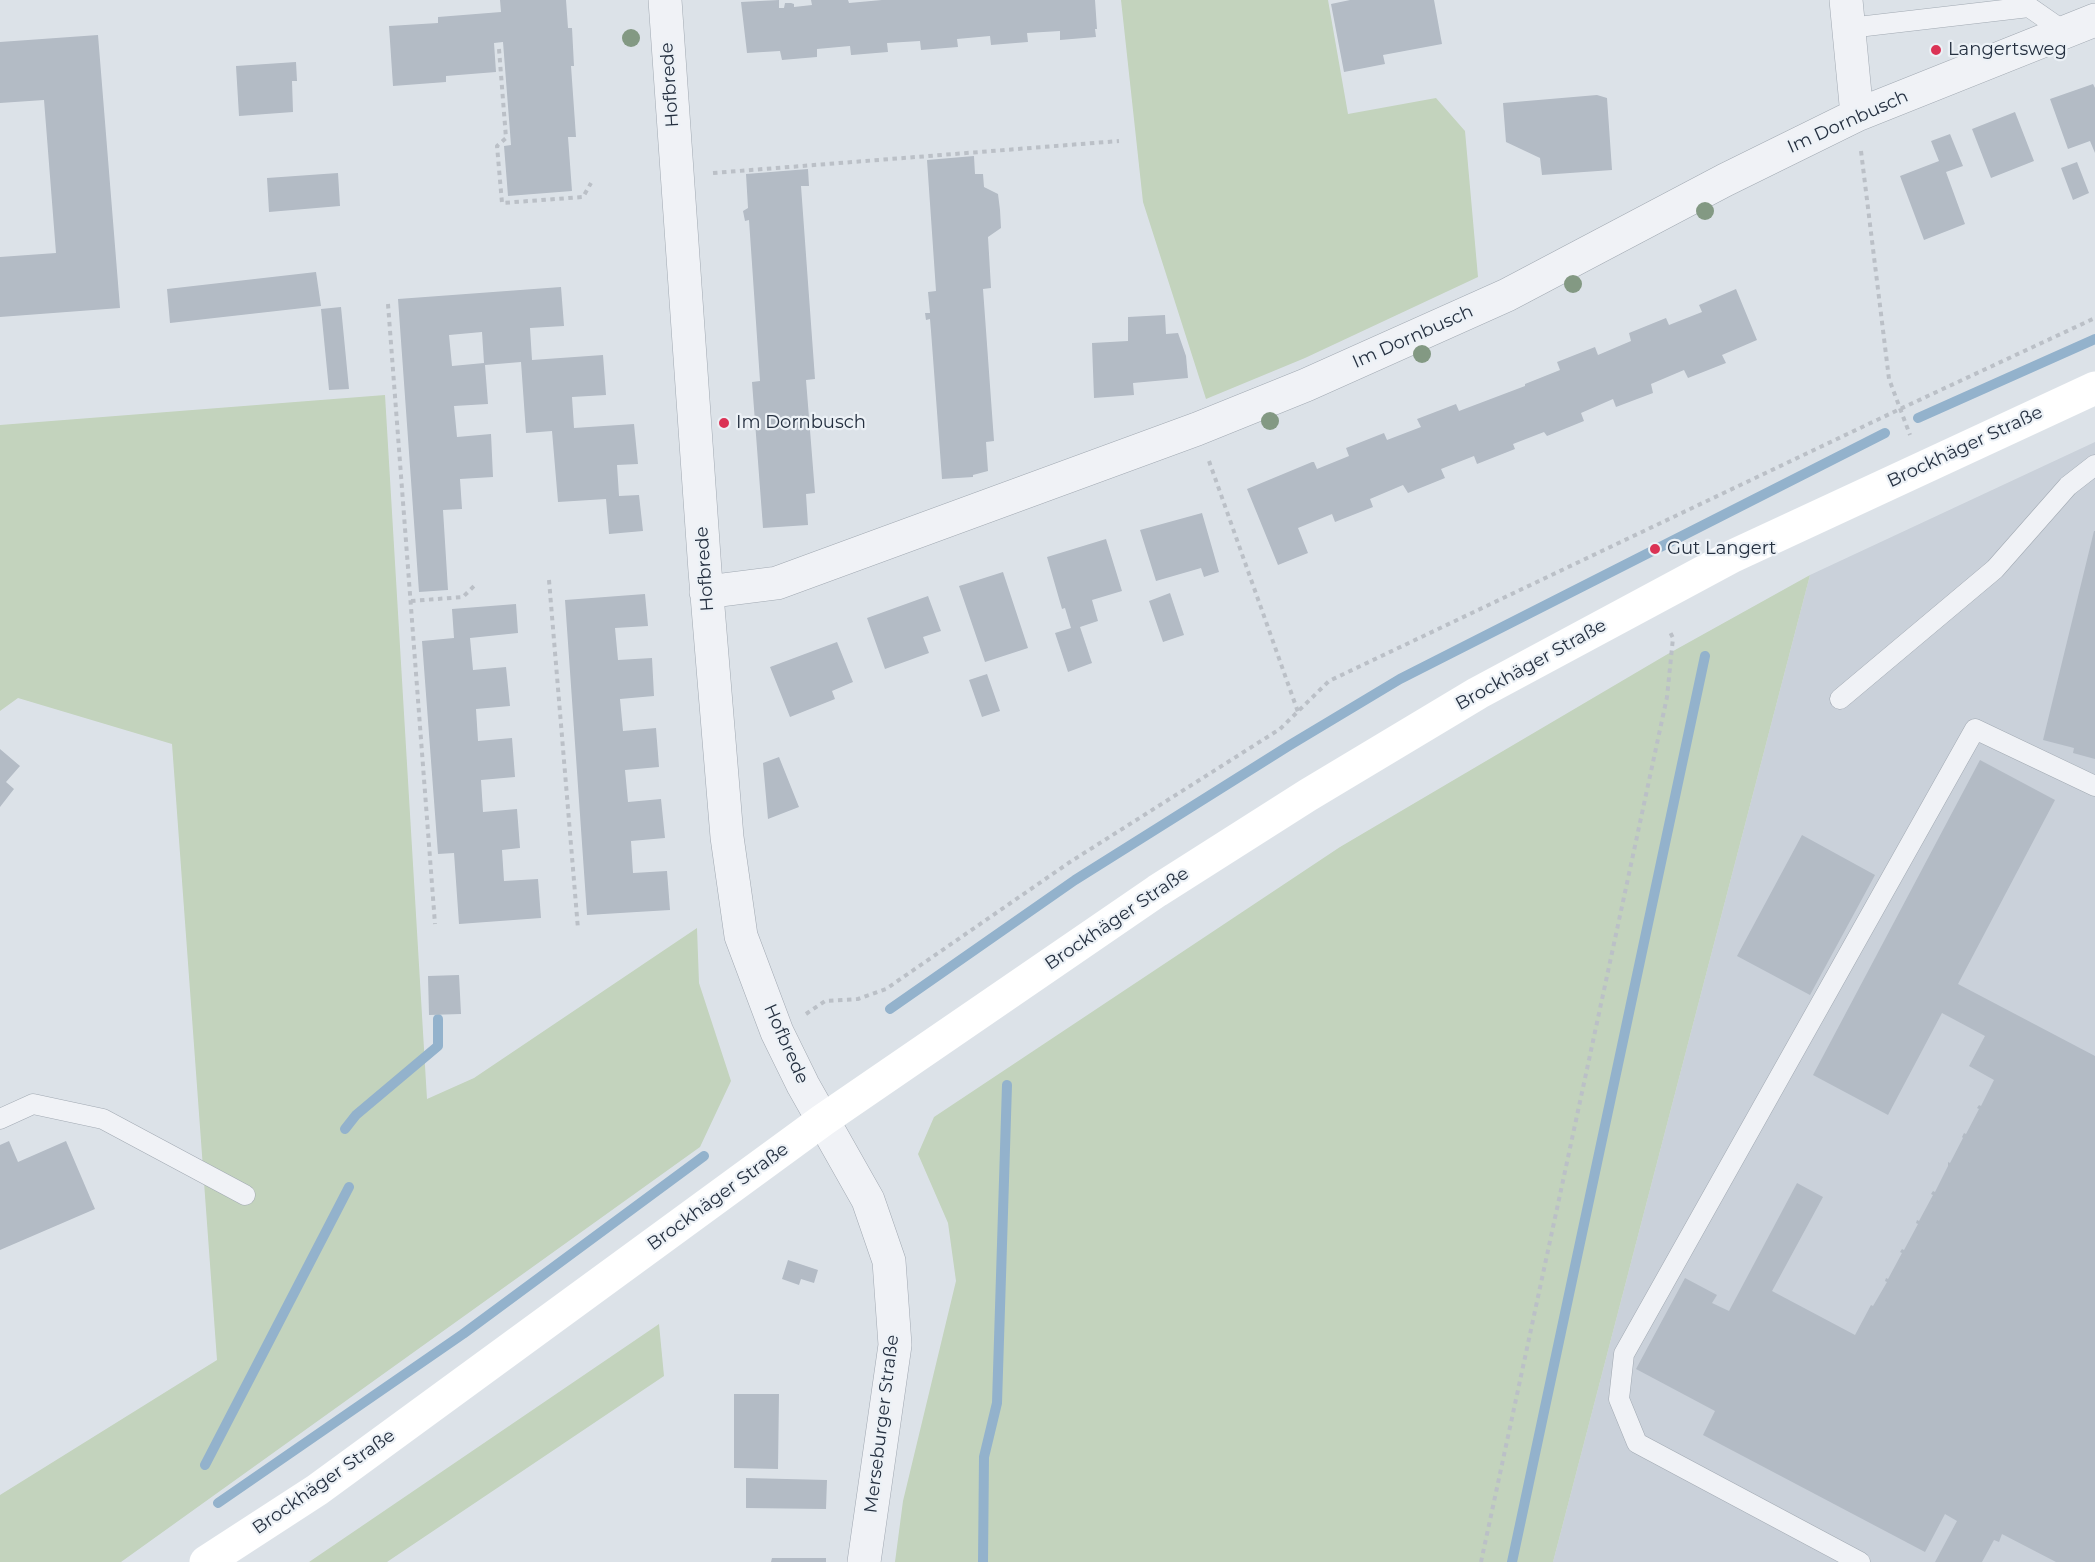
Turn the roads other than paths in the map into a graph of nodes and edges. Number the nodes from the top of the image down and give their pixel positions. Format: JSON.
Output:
{"nodes":[{"id":1,"x":665,"y":0,"type":"edge"},
{"id":2,"x":1847,"y":14,"type":"edge"},
{"id":3,"x":2095,"y":20,"type":"edge"},
{"id":4,"x":2065,"y":32,"type":"junction"},
{"id":5,"x":1857,"y":115,"type":"junction"},
{"id":6,"x":2095,"y":388,"type":"edge"},
{"id":7,"x":2095,"y":465,"type":"edge"},
{"id":8,"x":706,"y":592,"type":"junction"},
{"id":9,"x":1840,"y":699,"type":"dead end"},
{"id":10,"x":2095,"y":786,"type":"edge"},
{"id":11,"x":0,"y":1119,"type":"edge"},
{"id":12,"x":823,"y":1120,"type":"junction"},
{"id":13,"x":245,"y":1195,"type":"dead end"},
{"id":14,"x":206,"y":1562,"type":"edge"},
{"id":15,"x":864,"y":1562,"type":"edge"},
{"id":16,"x":1860,"y":1562,"type":"edge"}],
"edges":[{"from":1,"to":8,"type":"street","name":"Hofbrede"},
{"from":2,"to":4,"type":"lane"},
{"from":2,"to":5,"type":"street"},
{"from":3,"to":4,"type":"street","name":"Im Dornbusch"},
{"from":4,"to":5,"type":"street","name":"Im Dornbusch"},
{"from":5,"to":8,"type":"street","name":"Im Dornbusch"},
{"from":6,"to":12,"type":"main road","name":"Brockhäger Straße"},
{"from":7,"to":9,"type":"lane"},
{"from":8,"to":12,"type":"street","name":"Hofbrede"},
{"from":10,"to":16,"type":"lane"},
{"from":11,"to":13,"type":"lane"},
{"from":12,"to":14,"type":"main road","name":"Brockhäger Straße"},
{"from":12,"to":15,"type":"street","name":"Merseburger Straße"}]}
